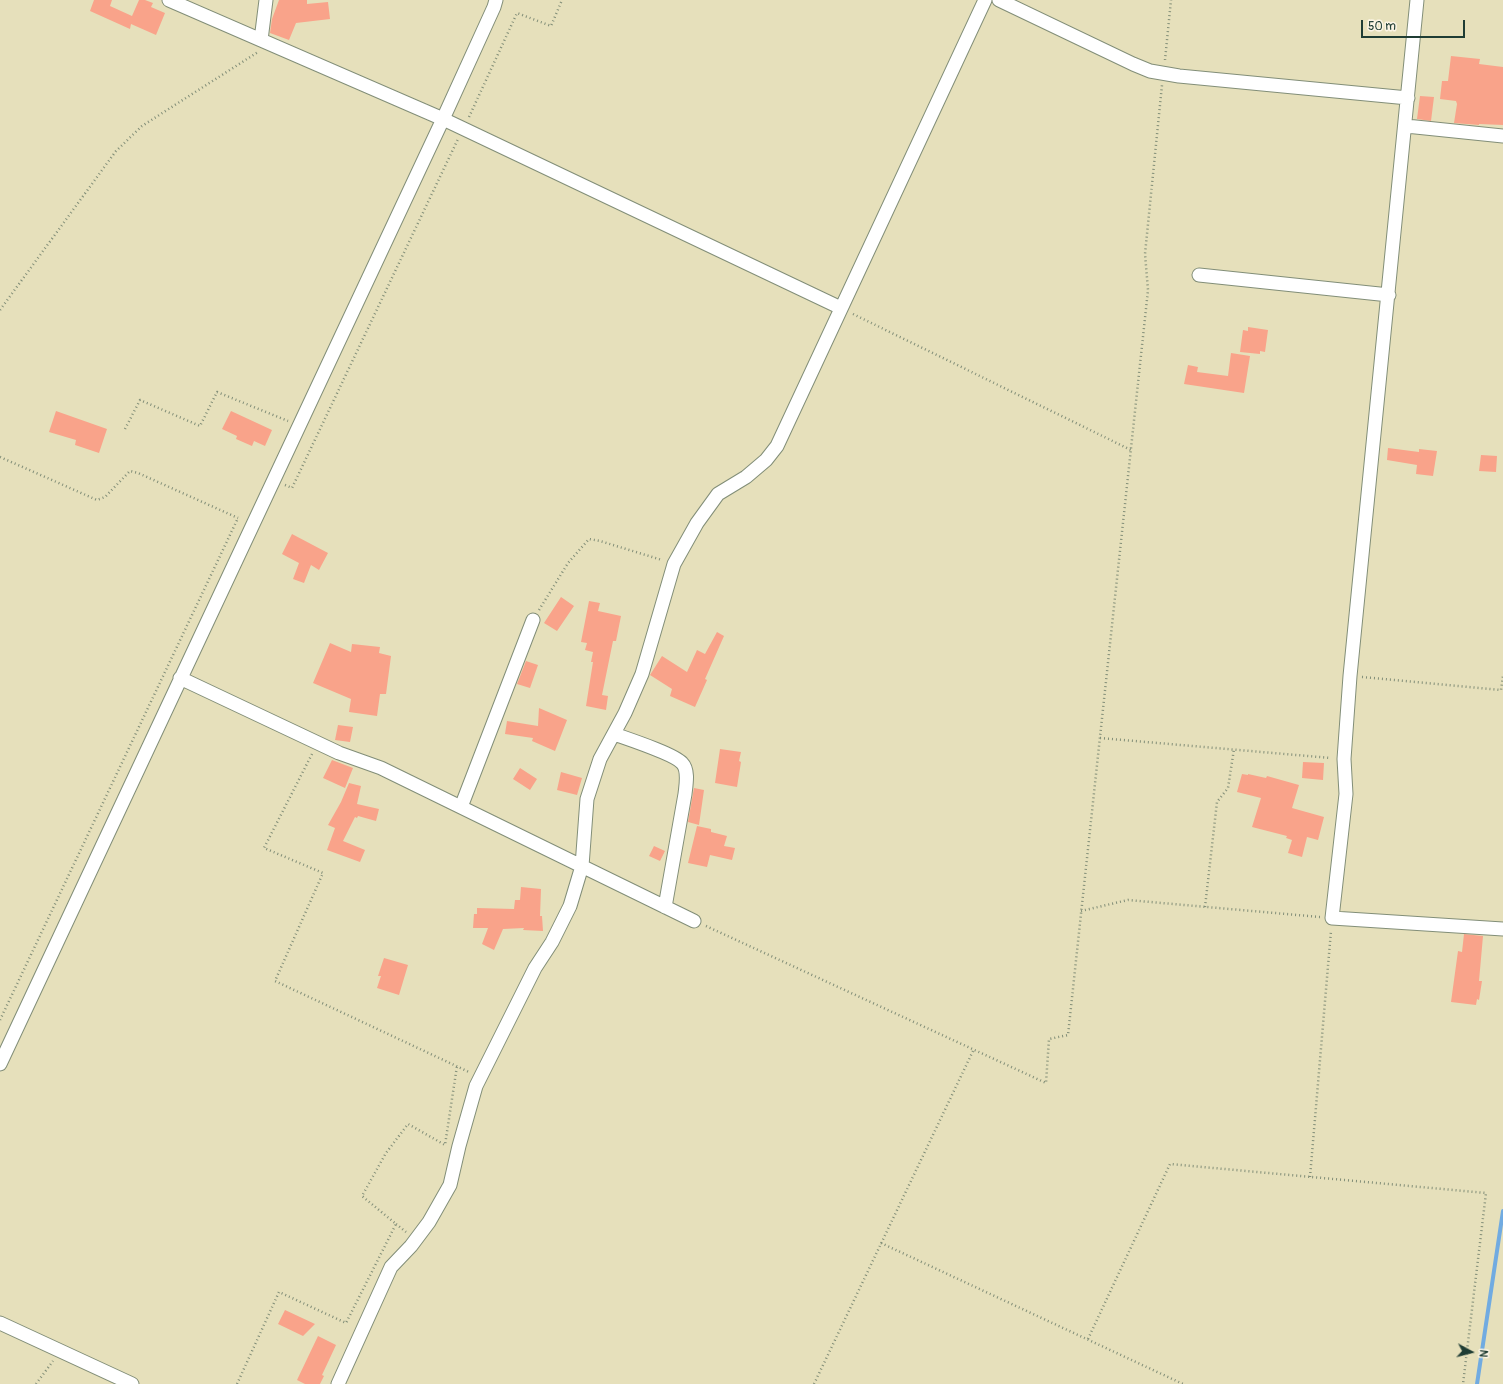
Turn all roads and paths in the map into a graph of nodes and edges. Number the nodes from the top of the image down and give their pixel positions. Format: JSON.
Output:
{"nodes":[{"id":1,"x":168,"y":0,"type":"edge"},
{"id":2,"x":266,"y":0,"type":"edge"},
{"id":3,"x":496,"y":0,"type":"edge"},
{"id":4,"x":562,"y":0,"type":"edge"},
{"id":5,"x":985,"y":0,"type":"edge"},
{"id":6,"x":999,"y":0,"type":"edge"},
{"id":7,"x":1171,"y":0,"type":"edge"},
{"id":8,"x":1417,"y":0,"type":"edge"},
{"id":9,"x":265,"y":42,"type":"junction"},
{"id":10,"x":1163,"y":73,"type":"junction"},
{"id":11,"x":1408,"y":98,"type":"junction"},
{"id":12,"x":443,"y":119,"type":"junction"},
{"id":13,"x":1406,"y":126,"type":"junction"},
{"id":14,"x":463,"y":129,"type":"junction"},
{"id":15,"x":1503,"y":136,"type":"edge"},
{"id":16,"x":1199,"y":276,"type":"dead end"},
{"id":17,"x":1388,"y":295,"type":"junction"},
{"id":18,"x":841,"y":308,"type":"junction"},
{"id":19,"x":0,"y":310,"type":"edge"},
{"id":20,"x":299,"y":425,"type":"junction"},
{"id":21,"x":125,"y":429,"type":"dead end"},
{"id":22,"x":1131,"y":450,"type":"junction"},
{"id":23,"x":0,"y":457,"type":"edge"},
{"id":24,"x":273,"y":481,"type":"junction"},
{"id":25,"x":238,"y":518,"type":"junction"},
{"id":26,"x":253,"y":525,"type":"junction"},
{"id":27,"x":674,"y":564,"type":"junction"},
{"id":28,"x":533,"y":620,"type":"joint"},
{"id":29,"x":1350,"y":676,"type":"junction"},
{"id":30,"x":1503,"y":676,"type":"edge"},
{"id":31,"x":180,"y":678,"type":"junction"},
{"id":32,"x":614,"y":734,"type":"junction"},
{"id":33,"x":1100,"y":738,"type":"junction"},
{"id":34,"x":318,"y":742,"type":"junction"},
{"id":35,"x":1234,"y":749,"type":"junction"},
{"id":36,"x":1344,"y":759,"type":"junction"},
{"id":37,"x":461,"y":807,"type":"junction"},
{"id":38,"x":582,"y":866,"type":"junction"},
{"id":39,"x":665,"y":907,"type":"junction"},
{"id":40,"x":1205,"y":907,"type":"junction"},
{"id":41,"x":1081,"y":911,"type":"junction"},
{"id":42,"x":1332,"y":918,"type":"junction"},
{"id":43,"x":694,"y":921,"type":"joint"},
{"id":44,"x":1503,"y":929,"type":"edge"},
{"id":45,"x":0,"y":1020,"type":"edge"},
{"id":46,"x":973,"y":1050,"type":"junction"},
{"id":47,"x":0,"y":1064,"type":"edge"},
{"id":48,"x":457,"y":1066,"type":"junction"},
{"id":49,"x":480,"y":1078,"type":"junction"},
{"id":50,"x":1310,"y":1177,"type":"junction"},
{"id":51,"x":881,"y":1242,"type":"junction"},
{"id":52,"x":0,"y":1323,"type":"edge"},
{"id":53,"x":1088,"y":1339,"type":"junction"},
{"id":54,"x":60,"y":1350,"type":"junction"},
{"id":55,"x":36,"y":1384,"type":"edge"},
{"id":56,"x":132,"y":1384,"type":"edge"},
{"id":57,"x":237,"y":1384,"type":"edge"},
{"id":58,"x":338,"y":1384,"type":"edge"},
{"id":59,"x":814,"y":1384,"type":"edge"},
{"id":60,"x":1183,"y":1384,"type":"edge"},
{"id":61,"x":1462,"y":1384,"type":"edge"}],
"edges":[{"from":1,"to":9,"type":"street"},
{"from":2,"to":9,"type":"street"},
{"from":3,"to":12,"type":"street"},
{"from":4,"to":14,"type":"path"},
{"from":5,"to":18,"type":"street"},
{"from":6,"to":10,"type":"street"},
{"from":7,"to":10,"type":"path"},
{"from":8,"to":11,"type":"street"},
{"from":9,"to":12,"type":"street"},
{"from":9,"to":19,"type":"path"},
{"from":10,"to":11,"type":"street"},
{"from":10,"to":22,"type":"path"},
{"from":11,"to":13,"type":"street"},
{"from":12,"to":14,"type":"street"},
{"from":12,"to":20,"type":"street"},
{"from":13,"to":15,"type":"street"},
{"from":13,"to":17,"type":"street"},
{"from":14,"to":18,"type":"street"},
{"from":14,"to":24,"type":"path"},
{"from":16,"to":17,"type":"street"},
{"from":17,"to":29,"type":"street"},
{"from":18,"to":22,"type":"path"},
{"from":18,"to":27,"type":"street"},
{"from":20,"to":21,"type":"path"},
{"from":20,"to":24,"type":"street"},
{"from":22,"to":33,"type":"path"},
{"from":23,"to":25,"type":"path"},
{"from":24,"to":26,"type":"street"},
{"from":25,"to":26,"type":"path"},
{"from":25,"to":45,"type":"path"},
{"from":26,"to":31,"type":"street"},
{"from":27,"to":28,"type":"path"},
{"from":27,"to":32,"type":"street"},
{"from":28,"to":37,"type":"street"},
{"from":29,"to":30,"type":"path"},
{"from":29,"to":36,"type":"street"},
{"from":31,"to":34,"type":"street"},
{"from":31,"to":47,"type":"street"},
{"from":32,"to":38,"type":"street"},
{"from":32,"to":39,"type":"street"},
{"from":33,"to":35,"type":"path"},
{"from":33,"to":41,"type":"path"},
{"from":34,"to":37,"type":"street"},
{"from":34,"to":48,"type":"path"},
{"from":35,"to":36,"type":"path"},
{"from":35,"to":40,"type":"path"},
{"from":36,"to":42,"type":"street"},
{"from":37,"to":38,"type":"street"},
{"from":38,"to":39,"type":"street"},
{"from":38,"to":49,"type":"street"},
{"from":39,"to":43,"type":"street"},
{"from":40,"to":41,"type":"path"},
{"from":40,"to":42,"type":"path"},
{"from":41,"to":46,"type":"path"},
{"from":42,"to":44,"type":"street"},
{"from":42,"to":50,"type":"path"},
{"from":43,"to":46,"type":"path"},
{"from":46,"to":51,"type":"path"},
{"from":48,"to":49,"type":"path"},
{"from":48,"to":57,"type":"path"},
{"from":49,"to":58,"type":"street"},
{"from":50,"to":53,"type":"path"},
{"from":50,"to":61,"type":"path"},
{"from":51,"to":53,"type":"path"},
{"from":51,"to":59,"type":"path"},
{"from":52,"to":54,"type":"street"},
{"from":53,"to":60,"type":"path"},
{"from":54,"to":55,"type":"path"},
{"from":54,"to":56,"type":"street"}]}
